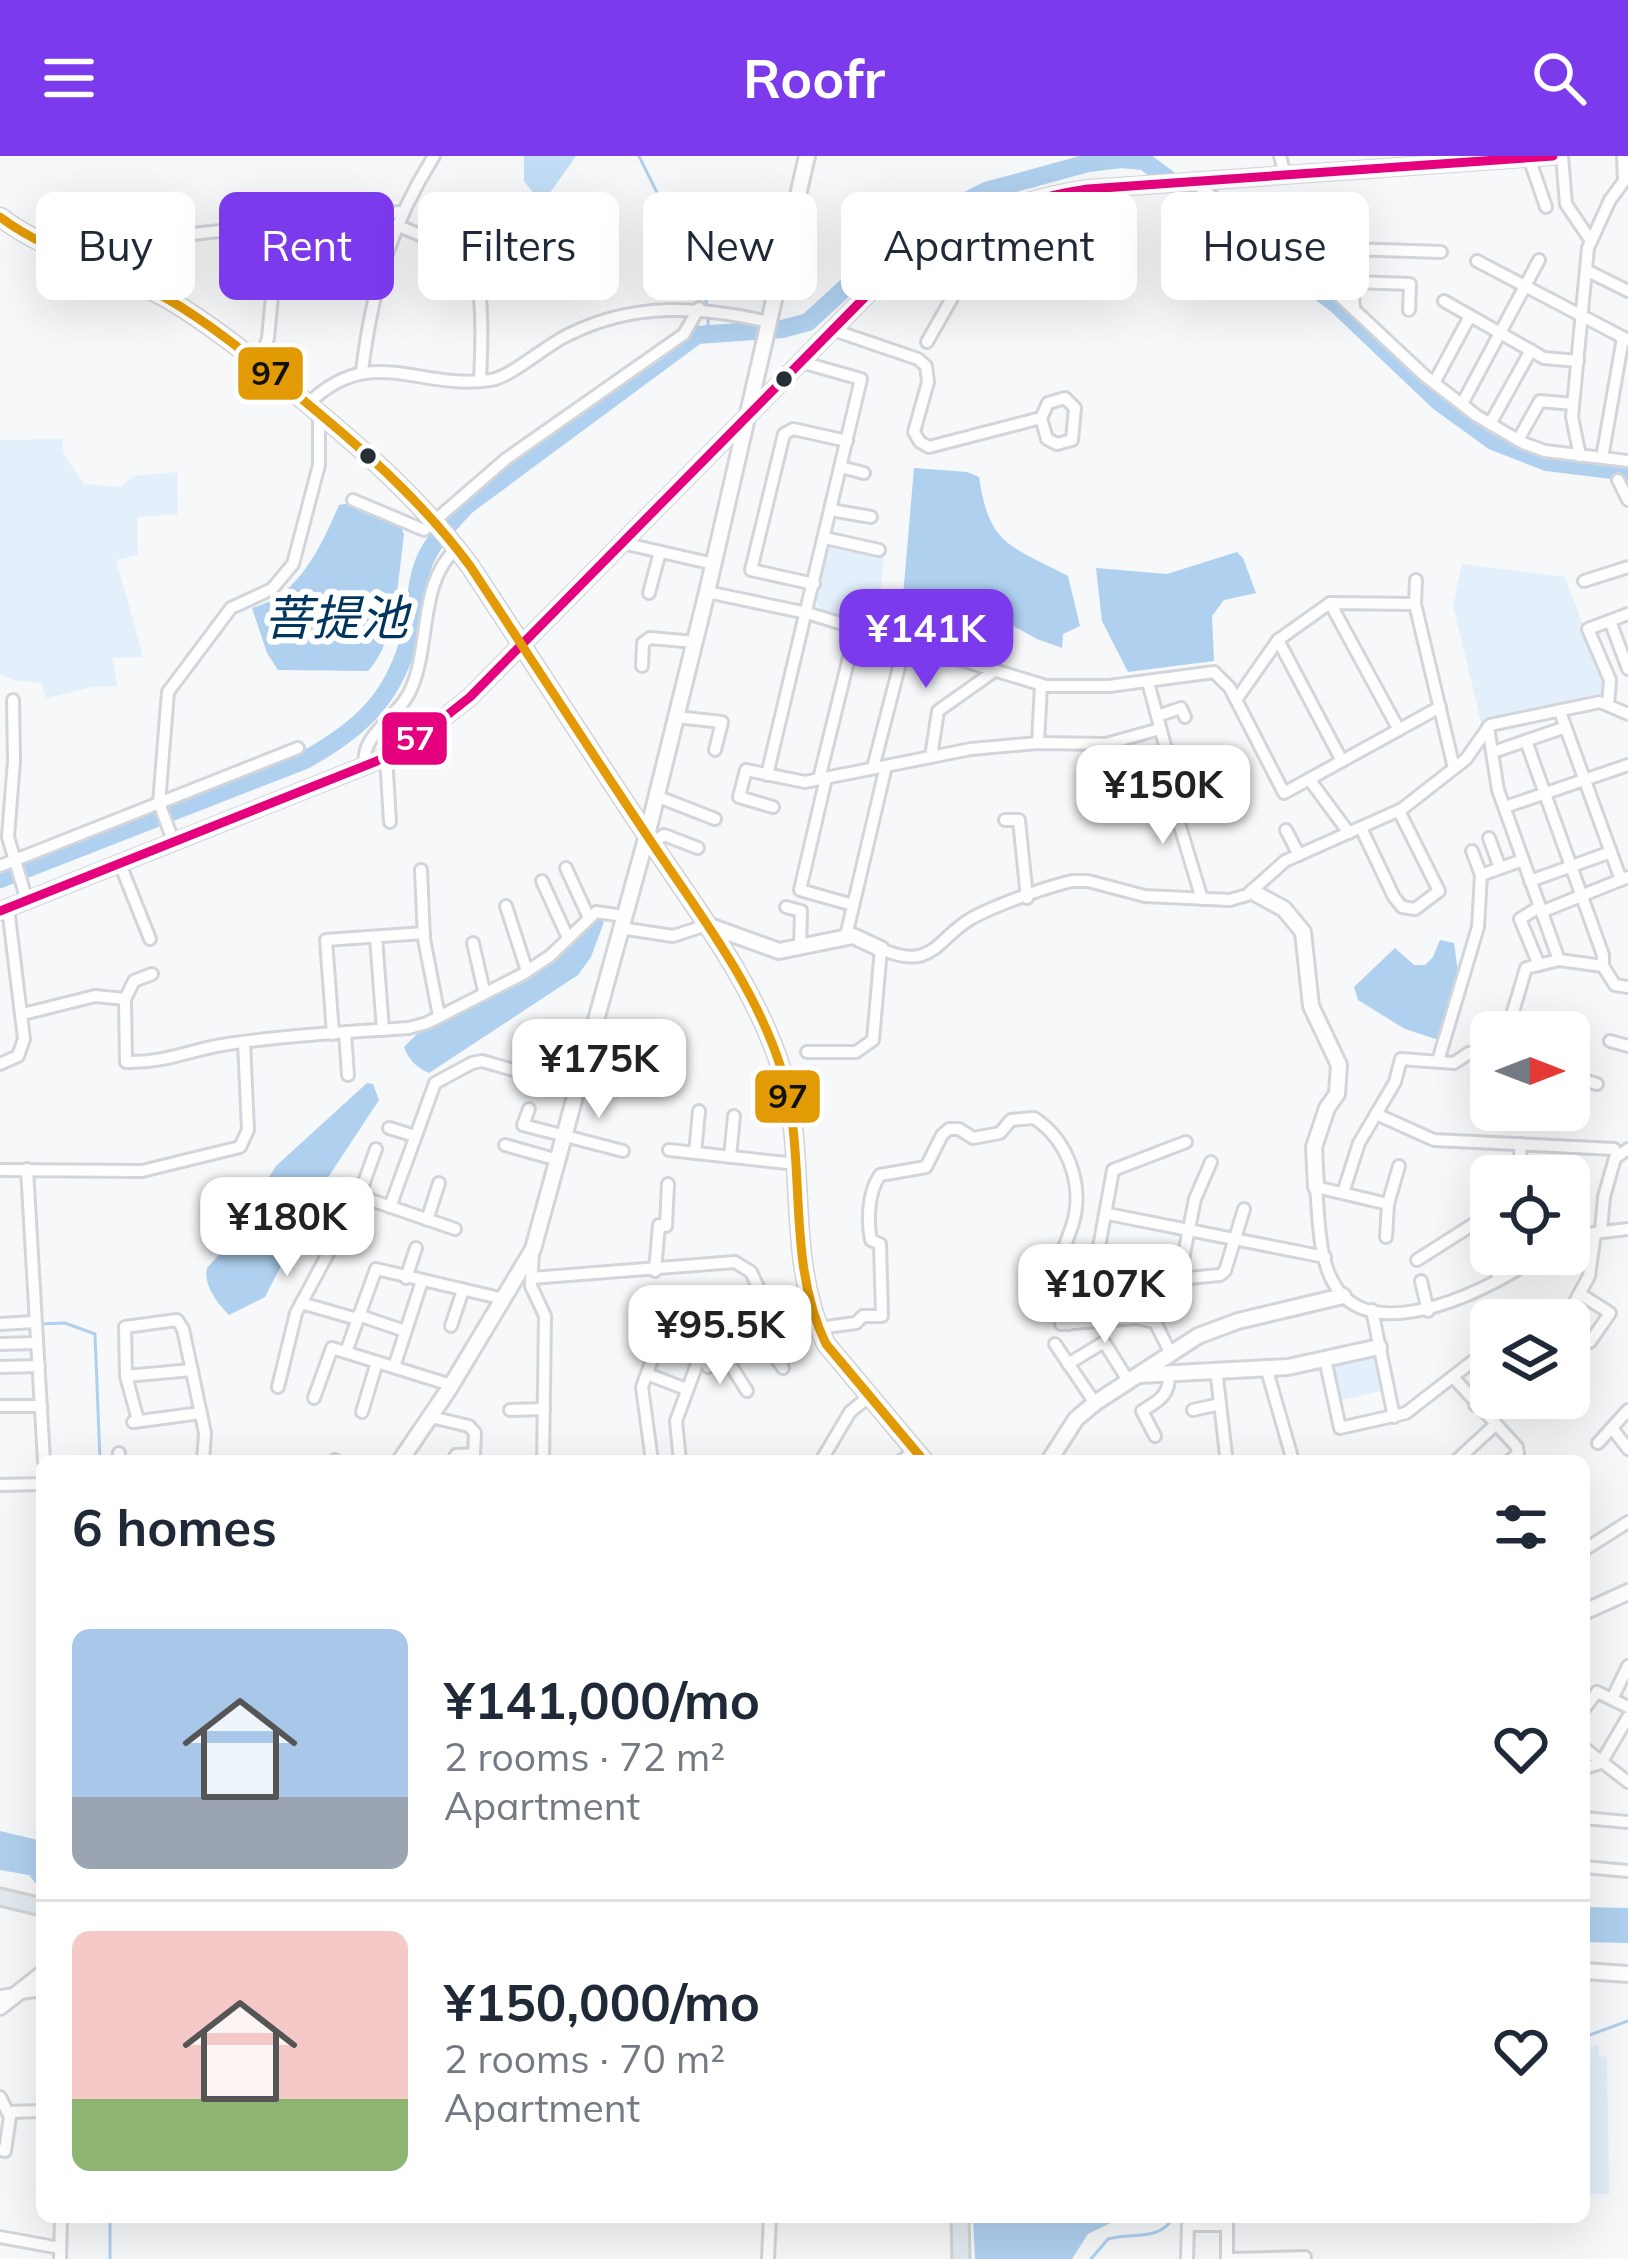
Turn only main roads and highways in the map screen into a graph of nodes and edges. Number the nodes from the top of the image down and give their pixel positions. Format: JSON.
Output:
{"nodes":[{"id":1,"x":0,"y":217,"type":"edge"},
{"id":2,"x":919,"y":1455,"type":"edge"},
{"id":3,"x":0,"y":1897,"type":"edge"},
{"id":4,"x":36,"y":1906,"type":"edge"},
{"id":5,"x":960,"y":2223,"type":"edge"},
{"id":6,"x":961,"y":2259,"type":"edge"}],
"edges":[{"from":1,"to":2,"type":"main road"},
{"from":3,"to":4,"type":"main road"},
{"from":5,"to":6,"type":"main road"}]}
